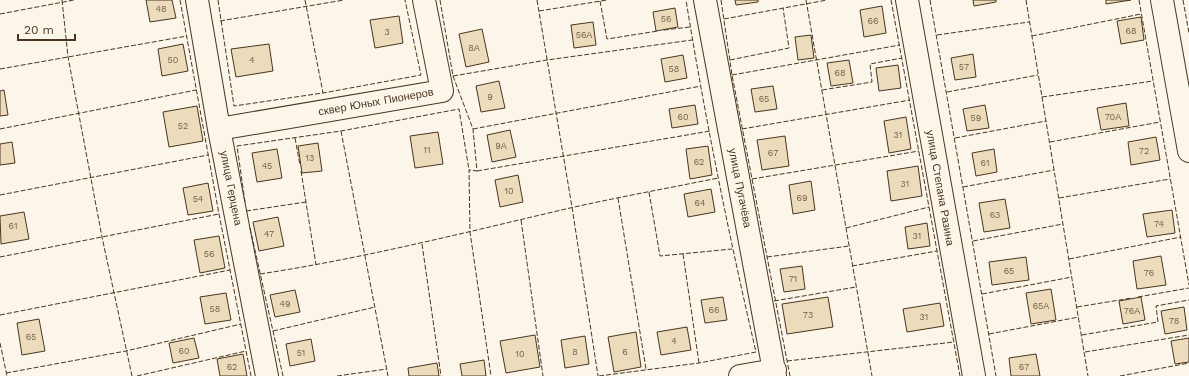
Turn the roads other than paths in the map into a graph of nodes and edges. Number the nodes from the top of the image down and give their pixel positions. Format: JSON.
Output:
{"nodes":[{"id":1,"x":197,"y":0,"type":"edge"},
{"id":2,"x":424,"y":0,"type":"edge"},
{"id":3,"x":705,"y":0,"type":"edge"},
{"id":4,"x":907,"y":0,"type":"edge"},
{"id":5,"x":1162,"y":0,"type":"edge"},
{"id":6,"x":219,"y":129,"type":"junction"},
{"id":7,"x":1189,"y":151,"type":"edge"},
{"id":8,"x":775,"y":373,"type":"edge"},
{"id":9,"x":268,"y":376,"type":"edge"},
{"id":10,"x":740,"y":376,"type":"edge"},
{"id":11,"x":974,"y":376,"type":"edge"}],
"edges":[{"from":1,"to":6,"type":"street","name":"улица Герцена"},
{"from":2,"to":6,"type":"street","name":"сквер Юных Пионеров"},
{"from":3,"to":8,"type":"street","name":"улица Пугачёва"},
{"from":4,"to":11,"type":"street","name":"улица Степана Разина"},
{"from":5,"to":7,"type":"street"},
{"from":6,"to":9,"type":"street","name":"улица Герцена"},
{"from":8,"to":10,"type":"street"}]}
